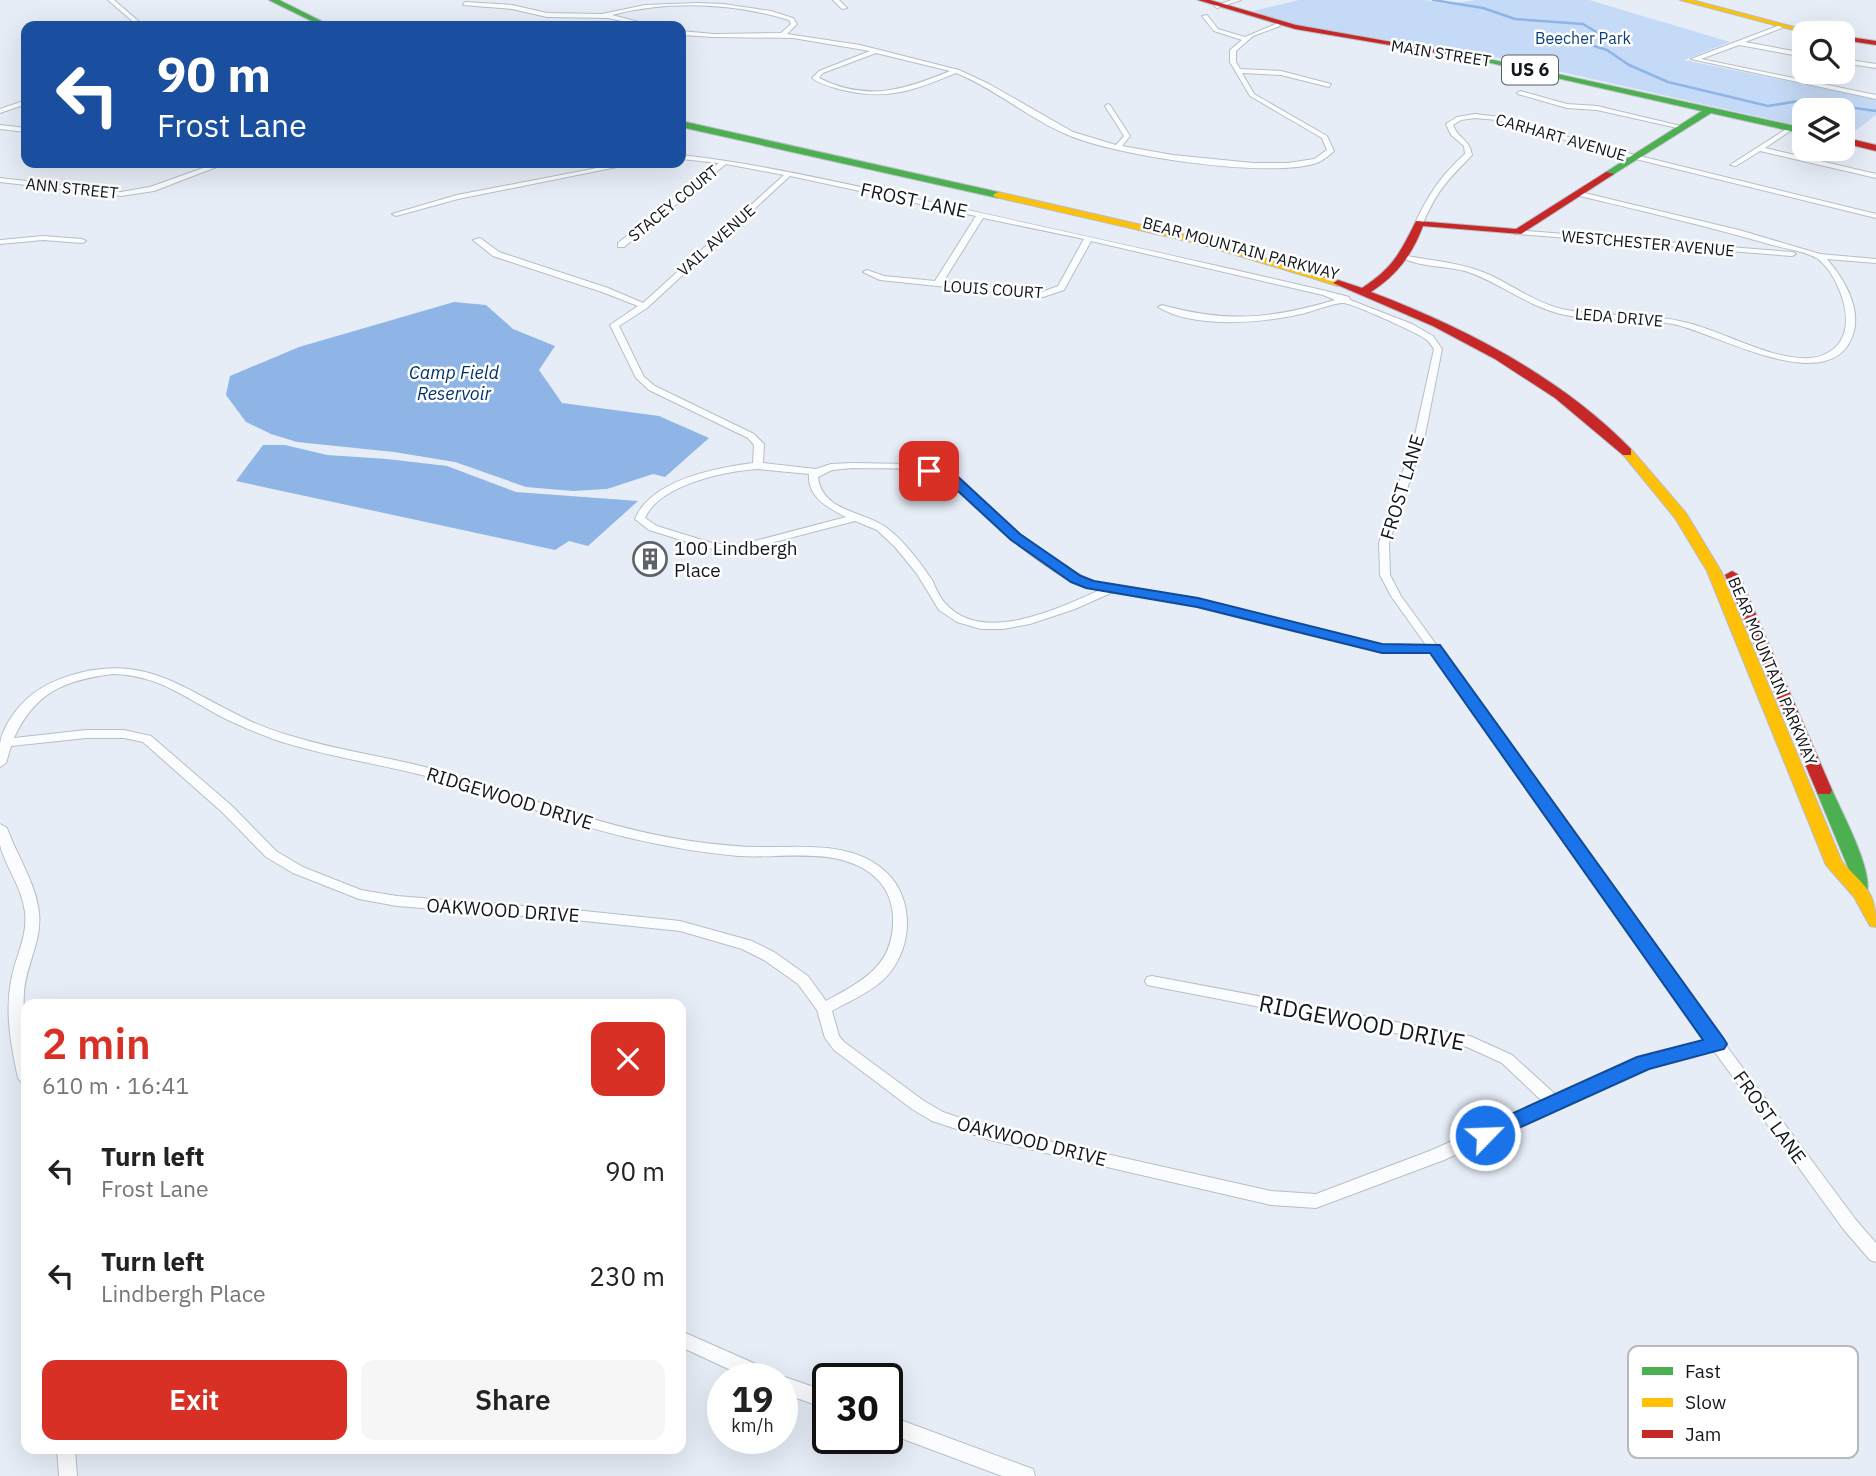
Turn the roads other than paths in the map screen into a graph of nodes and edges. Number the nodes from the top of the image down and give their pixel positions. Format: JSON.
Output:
{"nodes":[{"id":1,"x":111,"y":0,"type":"edge"},
{"id":2,"x":262,"y":0,"type":"edge"},
{"id":3,"x":273,"y":0,"type":"edge"},
{"id":4,"x":836,"y":0,"type":"edge"},
{"id":5,"x":1238,"y":0,"type":"edge"},
{"id":6,"x":1684,"y":0,"type":"edge"},
{"id":7,"x":501,"y":3,"type":"edge"},
{"id":8,"x":465,"y":4,"type":"dead end"},
{"id":9,"x":1208,"y":7,"type":"edge"},
{"id":10,"x":844,"y":8,"type":"dead end"},
{"id":11,"x":602,"y":16,"type":"junction"},
{"id":12,"x":135,"y":21,"type":"edge"},
{"id":13,"x":304,"y":21,"type":"edge"},
{"id":14,"x":317,"y":21,"type":"edge"},
{"id":15,"x":626,"y":21,"type":"edge"},
{"id":16,"x":1278,"y":25,"type":"junction"},
{"id":17,"x":1780,"y":27,"type":"junction"},
{"id":18,"x":1792,"y":29,"type":"edge"},
{"id":19,"x":686,"y":33,"type":"edge"},
{"id":20,"x":783,"y":35,"type":"junction"},
{"id":21,"x":1245,"y":39,"type":"junction"},
{"id":22,"x":1855,"y":40,"type":"edge"},
{"id":23,"x":1738,"y":43,"type":"junction"},
{"id":24,"x":1876,"y":43,"type":"edge"},
{"id":25,"x":876,"y":51,"type":"junction"},
{"id":26,"x":1792,"y":53,"type":"edge"},
{"id":27,"x":1855,"y":63,"type":"edge"},
{"id":28,"x":1876,"y":66,"type":"edge"},
{"id":29,"x":1237,"y":71,"type":"junction"},
{"id":30,"x":955,"y":72,"type":"junction"},
{"id":31,"x":1329,"y":85,"type":"dead end"},
{"id":32,"x":1520,"y":93,"type":"dead end"},
{"id":33,"x":1876,"y":97,"type":"edge"},
{"id":34,"x":21,"y":104,"type":"edge"},
{"id":35,"x":1108,"y":106,"type":"dead end"},
{"id":36,"x":1709,"y":110,"type":"junction"},
{"id":37,"x":0,"y":111,"type":"edge"},
{"id":38,"x":686,"y":123,"type":"edge"},
{"id":39,"x":0,"y":127,"type":"edge"},
{"id":40,"x":1682,"y":127,"type":"junction"},
{"id":41,"x":21,"y":129,"type":"edge"},
{"id":42,"x":1792,"y":129,"type":"edge"},
{"id":43,"x":1792,"y":132,"type":"edge"},
{"id":44,"x":1855,"y":143,"type":"edge"},
{"id":45,"x":1118,"y":147,"type":"junction"},
{"id":46,"x":1876,"y":148,"type":"edge"},
{"id":47,"x":1759,"y":149,"type":"junction"},
{"id":48,"x":1635,"y":157,"type":"junction"},
{"id":49,"x":686,"y":158,"type":"edge"},
{"id":50,"x":725,"y":162,"type":"junction"},
{"id":51,"x":1734,"y":164,"type":"dead end"},
{"id":52,"x":209,"y":168,"type":"edge"},
{"id":53,"x":607,"y":168,"type":"edge"},
{"id":54,"x":789,"y":174,"type":"junction"},
{"id":55,"x":1876,"y":176,"type":"edge"},
{"id":56,"x":0,"y":180,"type":"edge"},
{"id":57,"x":1579,"y":193,"type":"junction"},
{"id":58,"x":396,"y":214,"type":"dead end"},
{"id":59,"x":981,"y":215,"type":"junction"},
{"id":60,"x":1876,"y":216,"type":"edge"},
{"id":61,"x":1419,"y":223,"type":"junction"},
{"id":62,"x":1518,"y":232,"type":"junction"},
{"id":63,"x":1089,"y":238,"type":"junction"},
{"id":64,"x":477,"y":240,"type":"dead end"},
{"id":65,"x":82,"y":241,"type":"dead end"},
{"id":66,"x":0,"y":242,"type":"edge"},
{"id":67,"x":621,"y":245,"type":"dead end"},
{"id":68,"x":1819,"y":256,"type":"junction"},
{"id":69,"x":1407,"y":258,"type":"junction"},
{"id":70,"x":1876,"y":261,"type":"edge"},
{"id":71,"x":867,"y":272,"type":"dead end"},
{"id":72,"x":937,"y":285,"type":"junction"},
{"id":73,"x":1367,"y":290,"type":"junction"},
{"id":74,"x":1345,"y":300,"type":"junction"},
{"id":75,"x":644,"y":306,"type":"junction"},
{"id":76,"x":1162,"y":307,"type":"dead end"},
{"id":77,"x":758,"y":466,"type":"junction"},
{"id":78,"x":816,"y":472,"type":"junction"},
{"id":79,"x":858,"y":517,"type":"junction"},
{"id":80,"x":1110,"y":589,"type":"junction"},
{"id":81,"x":1434,"y":649,"type":"junction"},
{"id":82,"x":5,"y":743,"type":"junction"},
{"id":83,"x":0,"y":763,"type":"edge"},
{"id":84,"x":0,"y":828,"type":"edge"},
{"id":85,"x":1876,"y":920,"type":"edge"},
{"id":86,"x":1152,"y":981,"type":"dead end"},
{"id":87,"x":824,"y":1009,"type":"junction"},
{"id":88,"x":1717,"y":1044,"type":"junction"},
{"id":89,"x":21,"y":1057,"type":"edge"},
{"id":90,"x":1555,"y":1104,"type":"junction"},
{"id":91,"x":1876,"y":1255,"type":"edge"},
{"id":92,"x":686,"y":1341,"type":"edge"},
{"id":93,"x":734,"y":1363,"type":"edge"},
{"id":94,"x":903,"y":1430,"type":"edge"},
{"id":95,"x":66,"y":1454,"type":"edge"},
{"id":96,"x":68,"y":1476,"type":"edge"},
{"id":97,"x":1026,"y":1476,"type":"edge"}],
"edges":[{"from":1,"to":12,"type":"street"},
{"from":2,"to":13,"type":"main road"},
{"from":3,"to":14,"type":"main road"},
{"from":4,"to":10,"type":"street"},
{"from":5,"to":9,"type":"street"},
{"from":6,"to":17,"type":"main road"},
{"from":7,"to":8,"type":"street"},
{"from":7,"to":11,"type":"street"},
{"from":9,"to":16,"type":"main road","name":"MAIN STREET","number":"US 6"},
{"from":9,"to":21,"type":"street"},
{"from":11,"to":15,"type":"street"},
{"from":11,"to":20,"type":"street"},
{"from":16,"to":21,"type":"street"},
{"from":16,"to":36,"type":"main road","name":"MAIN STREET","number":"US 6"},
{"from":17,"to":18,"type":"main road"},
{"from":17,"to":23,"type":"street"},
{"from":19,"to":20,"type":"street"},
{"from":20,"to":25,"type":"street"},
{"from":21,"to":29,"type":"street"},
{"from":22,"to":24,"type":"main road"},
{"from":23,"to":26,"type":"street"},
{"from":23,"to":33,"type":"street"},
{"from":25,"to":30,"type":"street"},
{"from":25,"to":30,"type":"street"},
{"from":27,"to":28,"type":"street"},
{"from":29,"to":31,"type":"street"},
{"from":29,"to":45,"type":"street"},
{"from":30,"to":45,"type":"street"},
{"from":32,"to":40,"type":"street"},
{"from":34,"to":37,"type":"street"},
{"from":35,"to":45,"type":"street"},
{"from":36,"to":40,"type":"main road"},
{"from":36,"to":42,"type":"main road","name":"MAIN STREET","number":"US 6"},
{"from":38,"to":73,"type":"main road","name":"BEAR MOUNTAIN PARKWAY"},
{"from":39,"to":41,"type":"street"},
{"from":40,"to":48,"type":"main road"},
{"from":43,"to":47,"type":"street"},
{"from":44,"to":46,"type":"main road"},
{"from":47,"to":51,"type":"street"},
{"from":47,"to":55,"type":"street"},
{"from":48,"to":57,"type":"main road"},
{"from":48,"to":60,"type":"street","name":"CARHART AVENUE"},
{"from":48,"to":61,"type":"street","name":"CARHART AVENUE"},
{"from":49,"to":50,"type":"street","name":"FROST LANE"},
{"from":50,"to":54,"type":"street","name":"FROST LANE"},
{"from":50,"to":67,"type":"street","name":"STACEY COURT"},
{"from":52,"to":56,"type":"street","name":"ANN STREET"},
{"from":53,"to":58,"type":"street"},
{"from":54,"to":59,"type":"street","name":"FROST LANE"},
{"from":54,"to":75,"type":"street","name":"VAIL AVENUE"},
{"from":57,"to":62,"type":"main road"},
{"from":57,"to":68,"type":"street"},
{"from":59,"to":63,"type":"street","name":"FROST LANE"},
{"from":59,"to":72,"type":"street"},
{"from":61,"to":62,"type":"main road","name":"WESTCHESTER AVENUE"},
{"from":61,"to":69,"type":"main road","name":"CARHART AVENUE"},
{"from":62,"to":68,"type":"street","name":"WESTCHESTER AVENUE"},
{"from":63,"to":72,"type":"street","name":"LOUIS COURT"},
{"from":63,"to":74,"type":"street","name":"FROST LANE"},
{"from":64,"to":75,"type":"street"},
{"from":65,"to":66,"type":"street"},
{"from":68,"to":69,"type":"street","name":"LEDA DRIVE"},
{"from":68,"to":70,"type":"street","name":"WESTCHESTER AVENUE"},
{"from":69,"to":73,"type":"main road","name":"CARHART AVENUE"},
{"from":71,"to":72,"type":"street","name":"LOUIS COURT"},
{"from":73,"to":74,"type":"street"},
{"from":73,"to":85,"type":"main road","name":"BEAR MOUNTAIN PARKWAY"},
{"from":74,"to":76,"type":"street"},
{"from":74,"to":81,"type":"street","name":"FROST LANE"},
{"from":75,"to":77,"type":"street","name":"VAIL AVENUE"},
{"from":77,"to":78,"type":"street"},
{"from":77,"to":79,"type":"street"},
{"from":78,"to":79,"type":"street"},
{"from":78,"to":80,"type":"street"},
{"from":79,"to":80,"type":"street"},
{"from":80,"to":81,"type":"street"},
{"from":81,"to":88,"type":"street","name":"FROST LANE"},
{"from":82,"to":83,"type":"street"},
{"from":82,"to":87,"type":"street","name":"OAKWOOD DRIVE"},
{"from":82,"to":87,"type":"street","name":"RIDGEWOOD DRIVE"},
{"from":84,"to":89,"type":"street"},
{"from":86,"to":90,"type":"street","name":"RIDGEWOOD DRIVE"},
{"from":87,"to":90,"type":"street","name":"OAKWOOD DRIVE"},
{"from":88,"to":90,"type":"street","name":"OAKWOOD DRIVE"},
{"from":88,"to":91,"type":"street","name":"FROST LANE"},
{"from":92,"to":93,"type":"street"},
{"from":94,"to":97,"type":"street"},
{"from":95,"to":96,"type":"street"}]}
